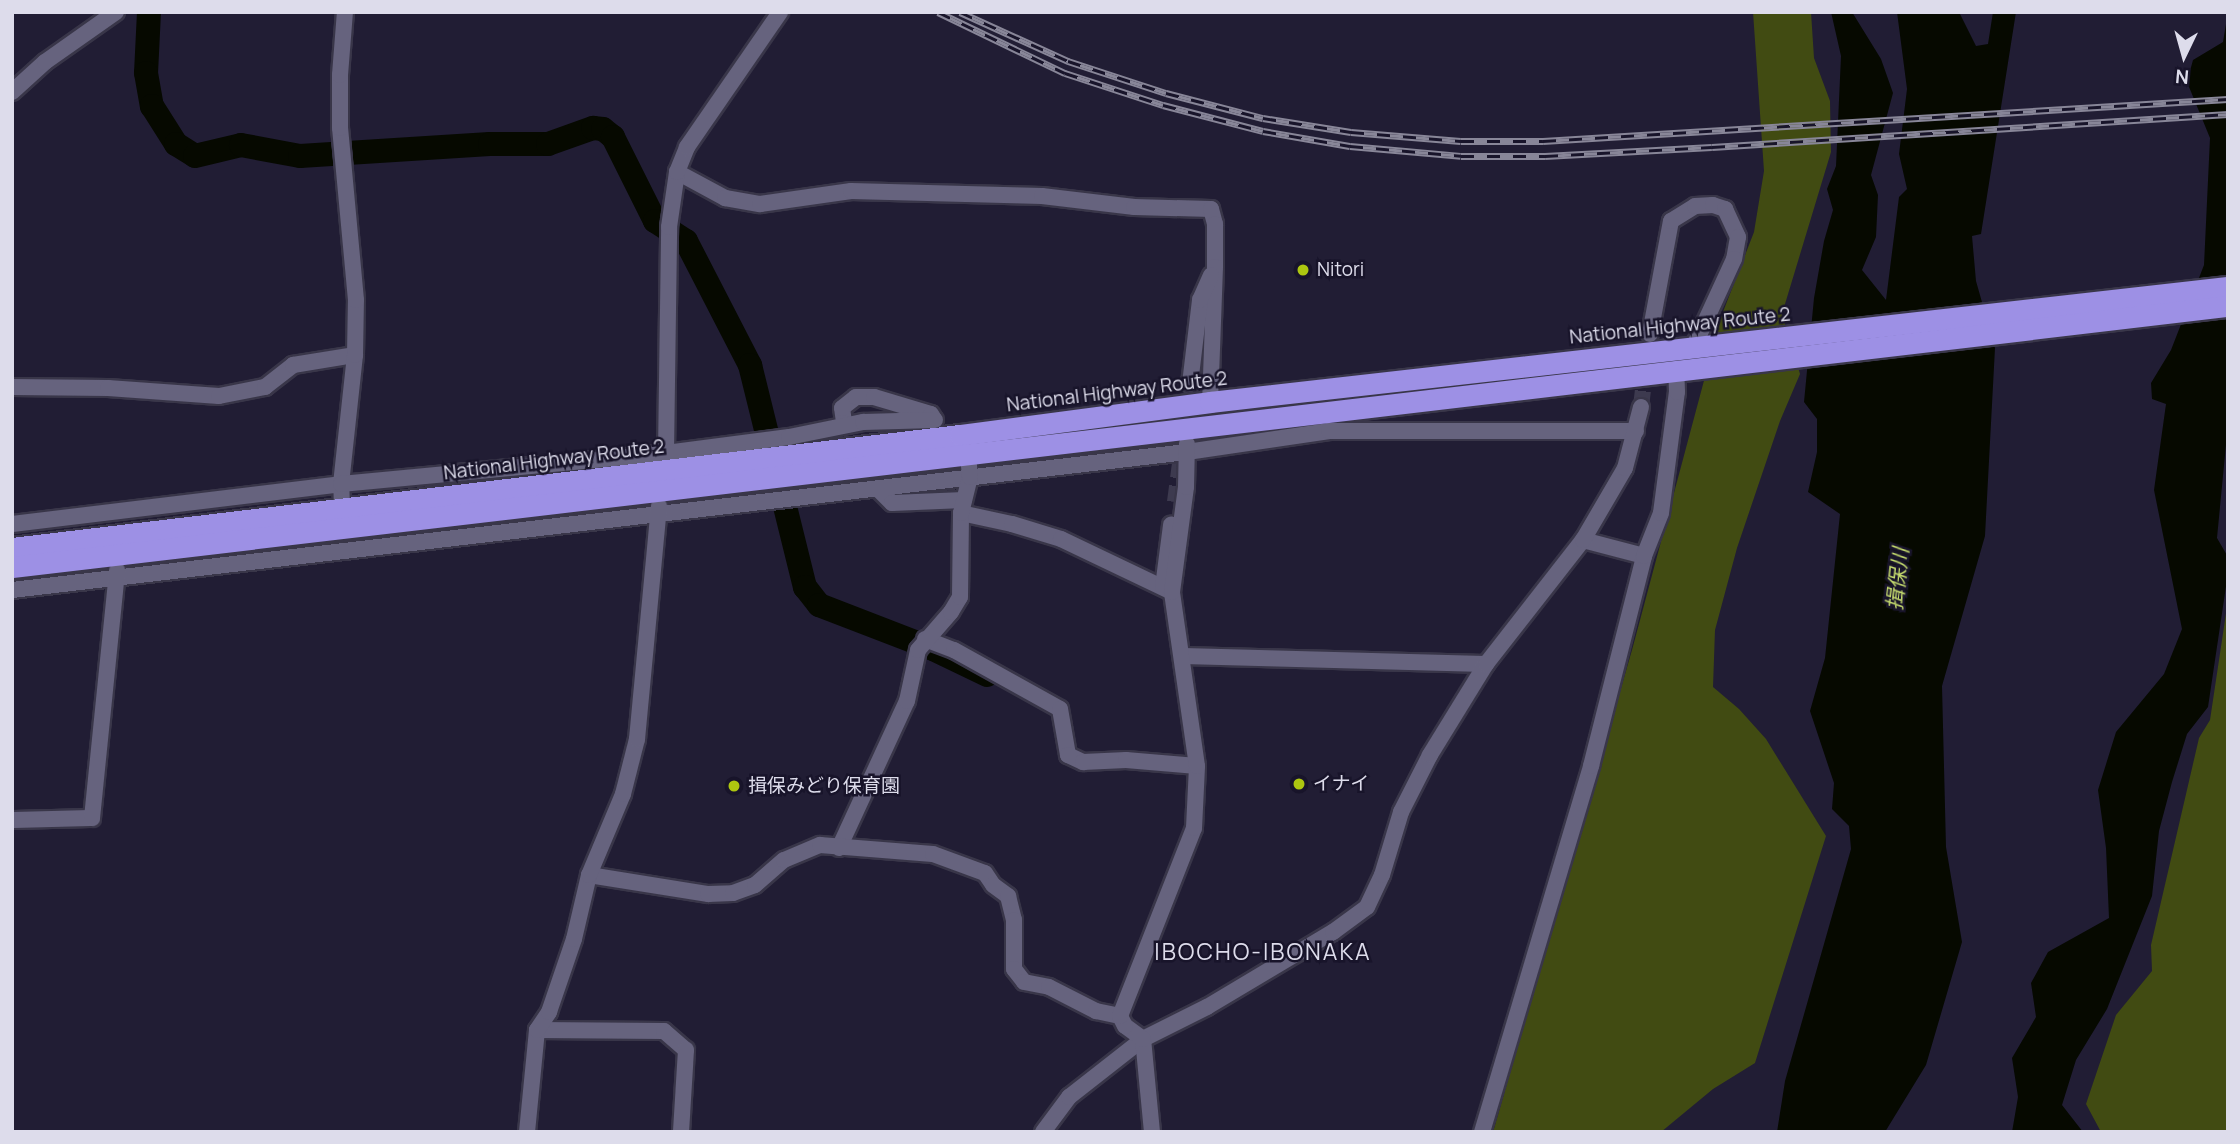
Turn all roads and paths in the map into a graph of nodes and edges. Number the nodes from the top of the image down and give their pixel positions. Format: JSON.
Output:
{"nodes":[{"id":1,"x":116,"y":12,"type":"edge"},
{"id":2,"x":345,"y":12,"type":"edge"},
{"id":3,"x":780,"y":12,"type":"edge"},
{"id":4,"x":12,"y":92,"type":"edge"},
{"id":5,"x":677,"y":172,"type":"junction"},
{"id":6,"x":1215,"y":267,"type":"junction"},
{"id":7,"x":2228,"y":287,"type":"edge"},
{"id":8,"x":2228,"y":306,"type":"edge"},
{"id":9,"x":1650,"y":334,"type":"dead end"},
{"id":10,"x":1693,"y":348,"type":"junction"},
{"id":11,"x":355,"y":355,"type":"junction"},
{"id":12,"x":1716,"y":355,"type":"junction"},
{"id":13,"x":1676,"y":369,"type":"junction"},
{"id":14,"x":1190,"y":384,"type":"dead end"},
{"id":15,"x":12,"y":387,"type":"edge"},
{"id":16,"x":1210,"y":402,"type":"junction"},
{"id":17,"x":1641,"y":407,"type":"tunnel mouth"},
{"id":18,"x":844,"y":422,"type":"dead end"},
{"id":19,"x":1188,"y":427,"type":"junction"},
{"id":20,"x":939,"y":429,"type":"junction"},
{"id":21,"x":1636,"y":430,"type":"junction"},
{"id":22,"x":1187,"y":452,"type":"junction"},
{"id":23,"x":968,"y":455,"type":"junction"},
{"id":24,"x":758,"y":459,"type":"junction"},
{"id":25,"x":663,"y":471,"type":"junction"},
{"id":26,"x":970,"y":477,"type":"junction"},
{"id":27,"x":341,"y":484,"type":"junction"},
{"id":28,"x":880,"y":491,"type":"dead end"},
{"id":29,"x":1175,"y":502,"type":"tunnel mouth"},
{"id":30,"x":963,"y":506,"type":"junction"},
{"id":31,"x":342,"y":507,"type":"junction"},
{"id":32,"x":658,"y":514,"type":"junction"},
{"id":33,"x":12,"y":524,"type":"edge"},
{"id":34,"x":1583,"y":540,"type":"junction"},
{"id":35,"x":12,"y":548,"type":"edge"},
{"id":36,"x":116,"y":555,"type":"junction"},
{"id":37,"x":1644,"y":556,"type":"junction"},
{"id":38,"x":12,"y":567,"type":"edge"},
{"id":39,"x":118,"y":578,"type":"junction"},
{"id":40,"x":1168,"y":589,"type":"junction"},
{"id":41,"x":12,"y":590,"type":"edge"},
{"id":42,"x":925,"y":639,"type":"junction"},
{"id":43,"x":1182,"y":656,"type":"junction"},
{"id":44,"x":1486,"y":664,"type":"junction"},
{"id":45,"x":1197,"y":766,"type":"junction"},
{"id":46,"x":12,"y":820,"type":"edge"},
{"id":47,"x":839,"y":848,"type":"junction"},
{"id":48,"x":589,"y":875,"type":"junction"},
{"id":49,"x":1120,"y":1016,"type":"junction"},
{"id":50,"x":537,"y":1030,"type":"junction"},
{"id":51,"x":1143,"y":1039,"type":"junction"},
{"id":52,"x":527,"y":1132,"type":"edge"},
{"id":53,"x":681,"y":1132,"type":"edge"},
{"id":54,"x":1043,"y":1132,"type":"edge"},
{"id":55,"x":1152,"y":1132,"type":"edge"},
{"id":56,"x":1482,"y":1132,"type":"edge"}],
"edges":[{"from":1,"to":4,"type":"street"},
{"from":2,"to":11,"type":"street"},
{"from":3,"to":5,"type":"street"},
{"from":5,"to":6,"type":"street"},
{"from":5,"to":25,"type":"street"},
{"from":6,"to":14,"type":"street"},
{"from":6,"to":16,"type":"street"},
{"from":7,"to":12,"type":"highway","name":"National Highway Route 2"},
{"from":8,"to":12,"type":"highway","name":"National Highway Route 2"},
{"from":9,"to":10,"type":"street"},
{"from":10,"to":12,"type":"highway","name":"National Highway Route 2"},
{"from":10,"to":16,"type":"highway","name":"National Highway Route 2"},
{"from":11,"to":15,"type":"street"},
{"from":11,"to":27,"type":"street"},
{"from":12,"to":13,"type":"highway","name":"National Highway Route 2"},
{"from":13,"to":19,"type":"highway","name":"National Highway Route 2"},
{"from":13,"to":37,"type":"street"},
{"from":16,"to":20,"type":"highway","name":"National Highway Route 2"},
{"from":17,"to":21,"type":"street"},
{"from":18,"to":20,"type":"street"},
{"from":19,"to":22,"type":"street"},
{"from":19,"to":23,"type":"highway","name":"National Highway Route 2"},
{"from":20,"to":24,"type":"highway","name":"National Highway Route 2"},
{"from":21,"to":22,"type":"street"},
{"from":21,"to":34,"type":"street"},
{"from":22,"to":26,"type":"street"},
{"from":22,"to":40,"type":"street"},
{"from":23,"to":24,"type":"highway","name":"National Highway Route 2"},
{"from":23,"to":26,"type":"street"},
{"from":24,"to":25,"type":"highway","name":"National Highway Route 2"},
{"from":24,"to":25,"type":"street"},
{"from":25,"to":27,"type":"street"},
{"from":25,"to":31,"type":"highway","name":"National Highway Route 2"},
{"from":25,"to":32,"type":"street"},
{"from":25,"to":36,"type":"highway","name":"National Highway Route 2"},
{"from":26,"to":30,"type":"street"},
{"from":26,"to":32,"type":"street"},
{"from":27,"to":31,"type":"street"},
{"from":27,"to":33,"type":"street"},
{"from":28,"to":30,"type":"street"},
{"from":29,"to":40,"type":"street"},
{"from":30,"to":40,"type":"street"},
{"from":30,"to":42,"type":"street"},
{"from":31,"to":35,"type":"highway","name":"National Highway Route 2"},
{"from":32,"to":39,"type":"street"},
{"from":32,"to":48,"type":"street"},
{"from":34,"to":37,"type":"street"},
{"from":34,"to":44,"type":"street"},
{"from":36,"to":38,"type":"highway","name":"National Highway Route 2"},
{"from":36,"to":39,"type":"street"},
{"from":37,"to":56,"type":"street"},
{"from":39,"to":41,"type":"street"},
{"from":39,"to":46,"type":"street"},
{"from":40,"to":43,"type":"street"},
{"from":42,"to":45,"type":"street"},
{"from":42,"to":47,"type":"street"},
{"from":43,"to":44,"type":"street"},
{"from":43,"to":45,"type":"street"},
{"from":44,"to":51,"type":"street"},
{"from":45,"to":49,"type":"street"},
{"from":47,"to":48,"type":"street"},
{"from":47,"to":49,"type":"street"},
{"from":48,"to":50,"type":"street"},
{"from":49,"to":51,"type":"street"},
{"from":50,"to":52,"type":"street"},
{"from":50,"to":53,"type":"street"},
{"from":51,"to":54,"type":"street"},
{"from":51,"to":55,"type":"street"}]}
